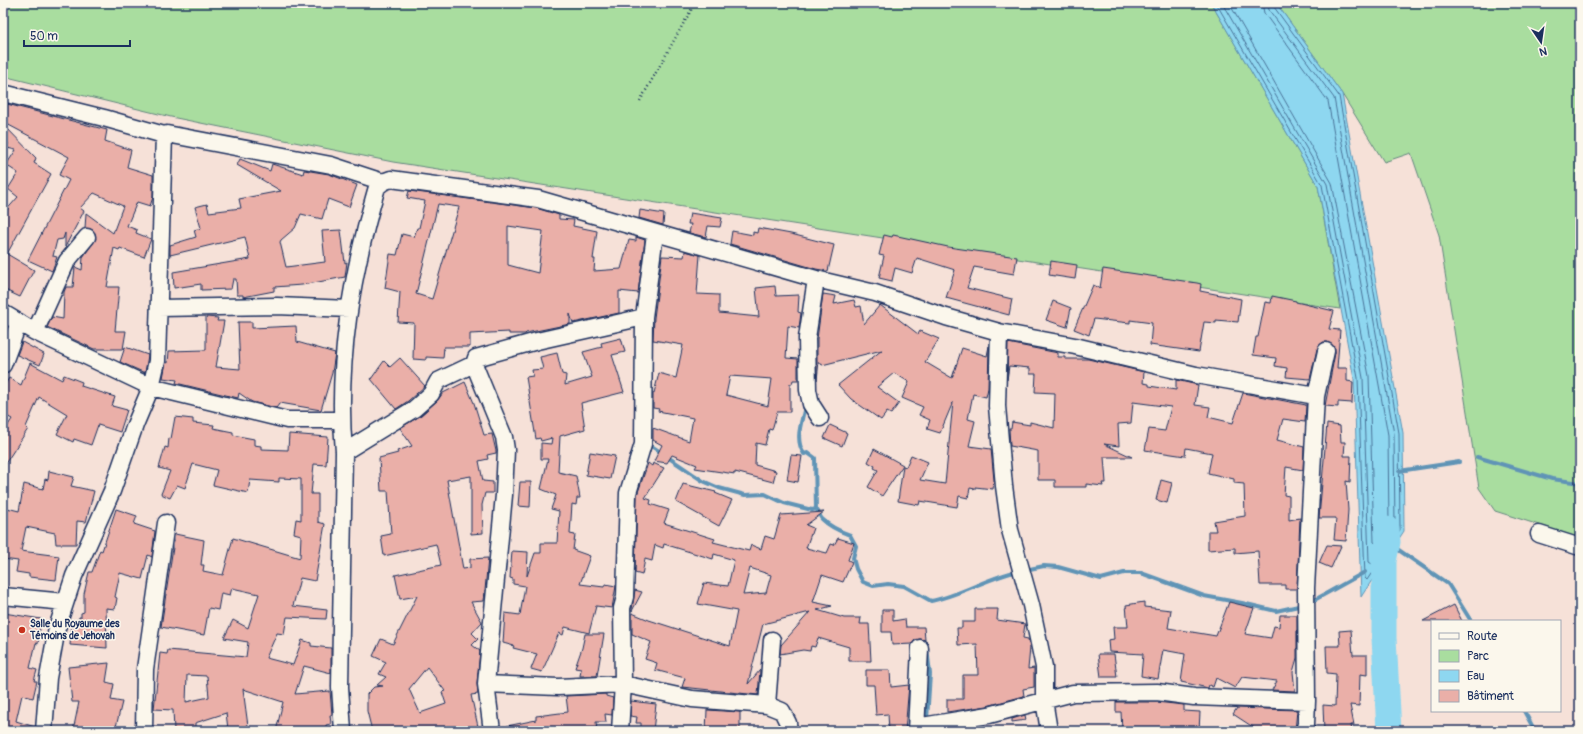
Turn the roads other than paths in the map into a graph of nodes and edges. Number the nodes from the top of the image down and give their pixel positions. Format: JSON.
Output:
{"nodes":[{"id":1,"x":3,"y":93,"type":"edge"},
{"id":2,"x":164,"y":135,"type":"junction"},
{"id":3,"x":383,"y":182,"type":"junction"},
{"id":4,"x":655,"y":234,"type":"junction"},
{"id":5,"x":87,"y":237,"type":"dead end"},
{"id":6,"x":816,"y":279,"type":"junction"},
{"id":7,"x":159,"y":308,"type":"junction"},
{"id":8,"x":349,"y":309,"type":"junction"},
{"id":9,"x":3,"y":313,"type":"edge"},
{"id":10,"x":644,"y":317,"type":"junction"},
{"id":11,"x":19,"y":322,"type":"junction"},
{"id":12,"x":35,"y":332,"type":"junction"},
{"id":13,"x":999,"y":332,"type":"junction"},
{"id":14,"x":1326,"y":351,"type":"dead end"},
{"id":15,"x":3,"y":364,"type":"edge"},
{"id":16,"x":474,"y":364,"type":"junction"},
{"id":17,"x":150,"y":387,"type":"junction"},
{"id":18,"x":1316,"y":396,"type":"junction"},
{"id":19,"x":820,"y":418,"type":"dead end"},
{"id":20,"x":341,"y":420,"type":"junction"},
{"id":21,"x":344,"y":452,"type":"junction"},
{"id":22,"x":166,"y":523,"type":"dead end"},
{"id":23,"x":1539,"y":534,"type":"dead end"},
{"id":24,"x":1580,"y":547,"type":"edge"},
{"id":25,"x":3,"y":596,"type":"edge"},
{"id":26,"x":66,"y":602,"type":"junction"},
{"id":27,"x":772,"y":640,"type":"dead end"},
{"id":28,"x":920,"y":648,"type":"dead end"},
{"id":29,"x":486,"y":684,"type":"junction"},
{"id":30,"x":623,"y":684,"type":"junction"},
{"id":31,"x":1044,"y":700,"type":"junction"},
{"id":32,"x":1307,"y":701,"type":"junction"},
{"id":33,"x":767,"y":705,"type":"junction"},
{"id":34,"x":916,"y":729,"type":"edge"},
{"id":35,"x":44,"y":731,"type":"edge"},
{"id":36,"x":144,"y":731,"type":"edge"},
{"id":37,"x":343,"y":731,"type":"edge"},
{"id":38,"x":492,"y":731,"type":"edge"},
{"id":39,"x":620,"y":731,"type":"edge"},
{"id":40,"x":789,"y":731,"type":"edge"},
{"id":41,"x":1049,"y":731,"type":"edge"},
{"id":42,"x":1304,"y":731,"type":"edge"}],
"edges":[{"from":1,"to":2,"type":"street"},
{"from":2,"to":3,"type":"street"},
{"from":2,"to":7,"type":"street"},
{"from":3,"to":4,"type":"street"},
{"from":3,"to":8,"type":"street"},
{"from":4,"to":6,"type":"street"},
{"from":4,"to":10,"type":"street"},
{"from":5,"to":12,"type":"street"},
{"from":6,"to":13,"type":"street"},
{"from":6,"to":19,"type":"street"},
{"from":7,"to":8,"type":"street"},
{"from":7,"to":17,"type":"street"},
{"from":8,"to":20,"type":"street"},
{"from":9,"to":11,"type":"street"},
{"from":10,"to":16,"type":"street"},
{"from":10,"to":30,"type":"street"},
{"from":11,"to":12,"type":"street"},
{"from":11,"to":15,"type":"street"},
{"from":12,"to":17,"type":"street"},
{"from":13,"to":18,"type":"street"},
{"from":13,"to":31,"type":"street"},
{"from":14,"to":18,"type":"street"},
{"from":16,"to":21,"type":"street"},
{"from":16,"to":29,"type":"street"},
{"from":17,"to":20,"type":"street"},
{"from":17,"to":26,"type":"street"},
{"from":18,"to":32,"type":"street"},
{"from":20,"to":21,"type":"street"},
{"from":21,"to":37,"type":"street"},
{"from":22,"to":36,"type":"street"},
{"from":23,"to":24,"type":"street"},
{"from":25,"to":26,"type":"street"},
{"from":26,"to":35,"type":"street"},
{"from":27,"to":33,"type":"street"},
{"from":28,"to":34,"type":"street"},
{"from":29,"to":30,"type":"street"},
{"from":29,"to":38,"type":"street"},
{"from":30,"to":33,"type":"street"},
{"from":30,"to":39,"type":"street"},
{"from":31,"to":32,"type":"street"},
{"from":31,"to":34,"type":"street"},
{"from":31,"to":41,"type":"street"},
{"from":32,"to":42,"type":"street"},
{"from":33,"to":40,"type":"street"}]}
